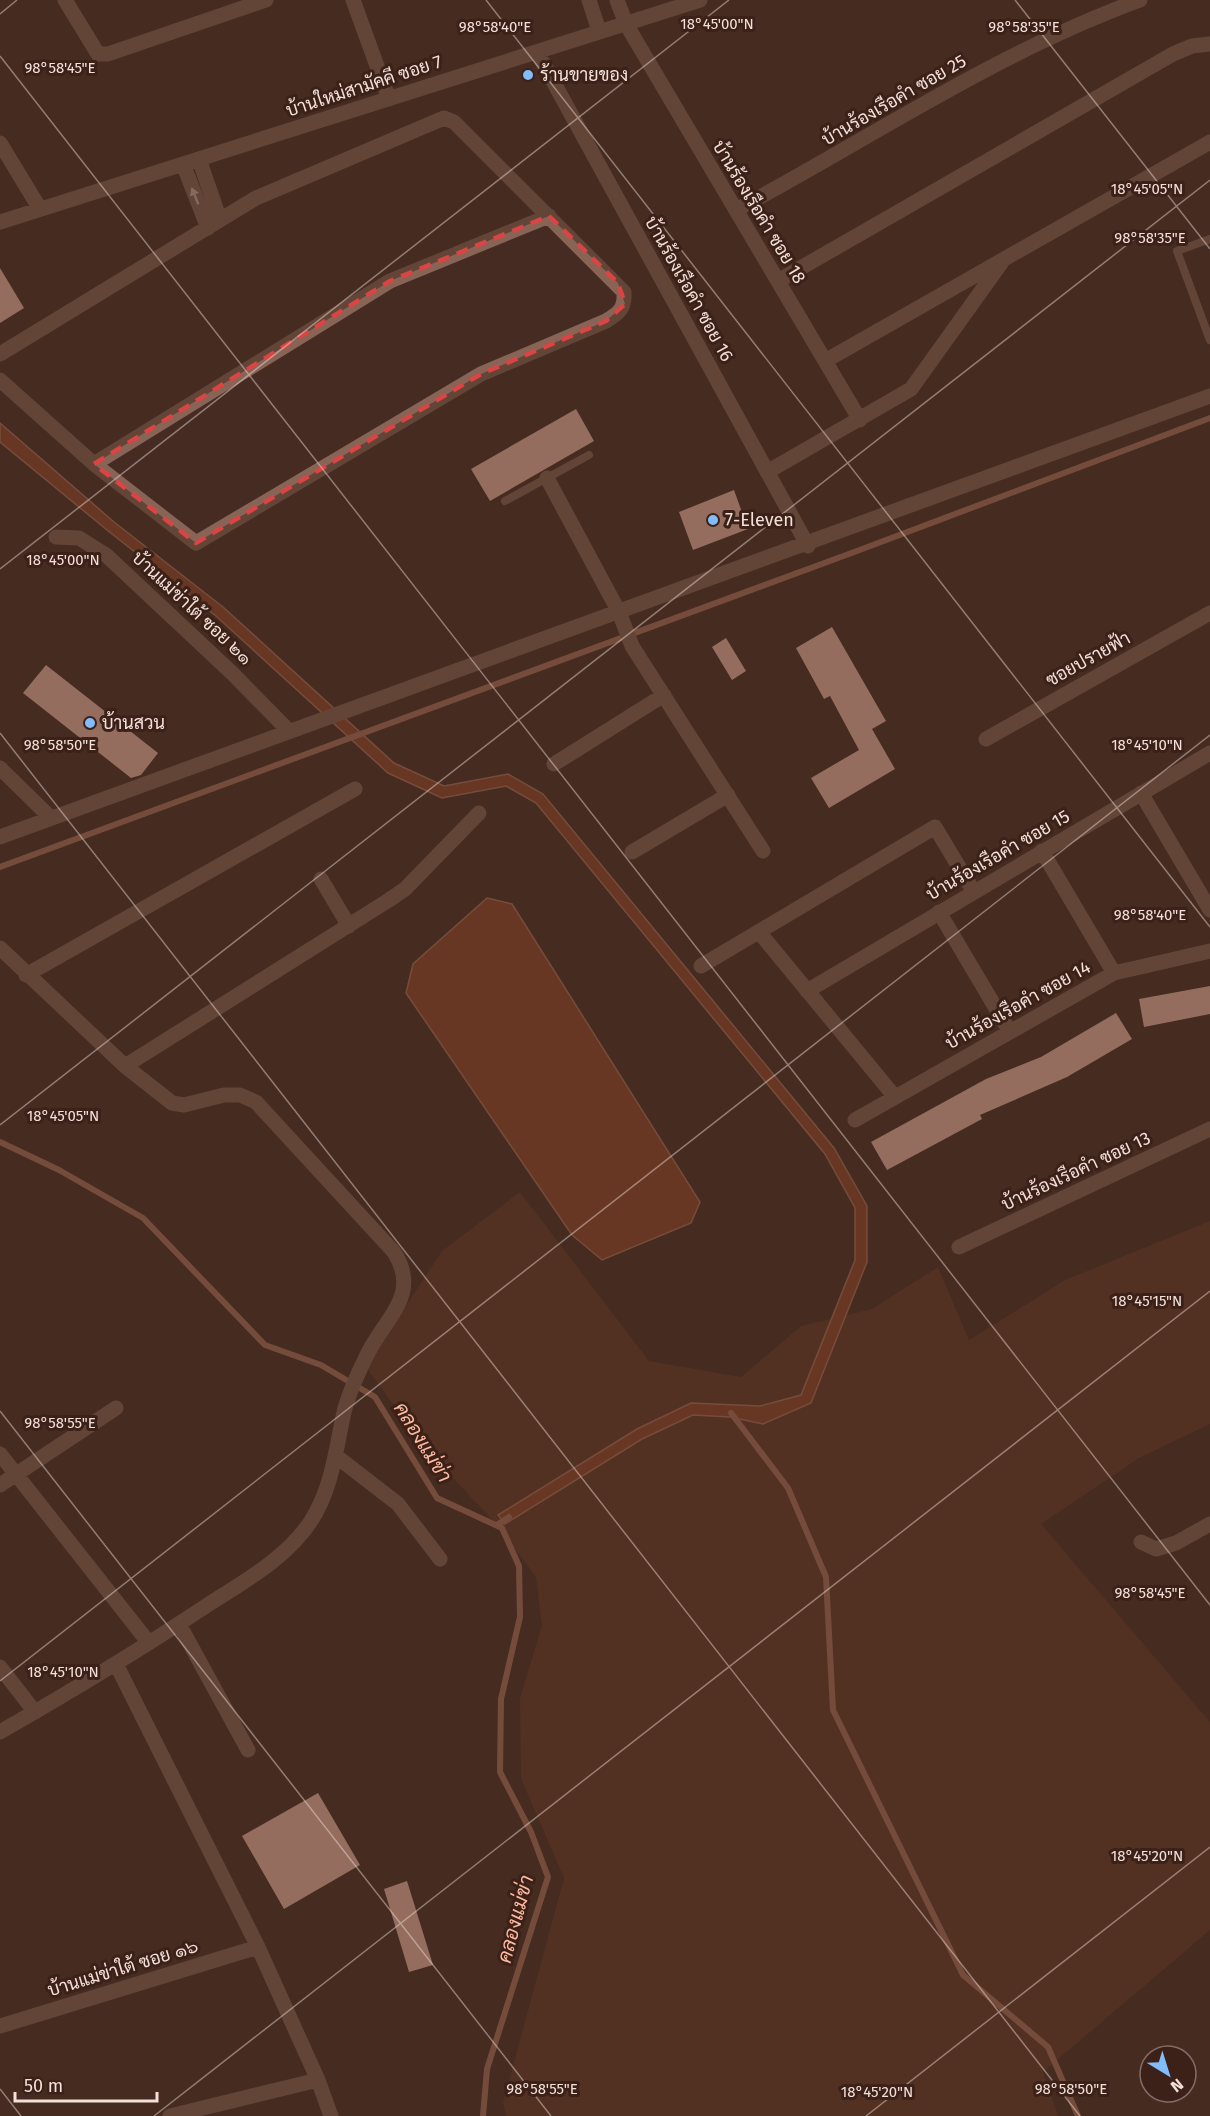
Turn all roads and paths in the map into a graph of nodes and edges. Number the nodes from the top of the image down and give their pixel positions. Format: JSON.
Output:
{"nodes":[{"id":1,"x":65,"y":0,"type":"edge"},
{"id":2,"x":267,"y":0,"type":"edge"},
{"id":3,"x":353,"y":0,"type":"edge"},
{"id":4,"x":589,"y":0,"type":"edge"},
{"id":5,"x":617,"y":0,"type":"edge"},
{"id":6,"x":700,"y":0,"type":"edge"},
{"id":7,"x":1140,"y":0,"type":"edge"},
{"id":8,"x":626,"y":24,"type":"junction"},
{"id":9,"x":599,"y":31,"type":"junction"},
{"id":10,"x":1210,"y":44,"type":"edge"},
{"id":11,"x":537,"y":52,"type":"junction"},
{"id":12,"x":389,"y":99,"type":"junction"},
{"id":13,"x":0,"y":142,"type":"edge"},
{"id":14,"x":1210,"y":142,"type":"edge"},
{"id":15,"x":199,"y":159,"type":"junction"},
{"id":16,"x":183,"y":164,"type":"junction"},
{"id":17,"x":40,"y":210,"type":"junction"},
{"id":18,"x":736,"y":210,"type":"junction"},
{"id":19,"x":549,"y":216,"type":"junction"},
{"id":20,"x":0,"y":222,"type":"edge"},
{"id":21,"x":214,"y":224,"type":"junction"},
{"id":22,"x":1210,"y":239,"type":"edge"},
{"id":23,"x":1006,"y":257,"type":"junction"},
{"id":24,"x":778,"y":281,"type":"junction"},
{"id":25,"x":1210,"y":340,"type":"edge"},
{"id":26,"x":0,"y":354,"type":"edge"},
{"id":27,"x":825,"y":361,"type":"junction"},
{"id":28,"x":0,"y":380,"type":"edge"},
{"id":29,"x":1210,"y":396,"type":"edge"},
{"id":30,"x":860,"y":420,"type":"junction"},
{"id":31,"x":589,"y":455,"type":"dead end"},
{"id":32,"x":94,"y":464,"type":"junction"},
{"id":33,"x":767,"y":472,"type":"junction"},
{"id":34,"x":547,"y":478,"type":"junction"},
{"id":35,"x":505,"y":501,"type":"dead end"},
{"id":36,"x":56,"y":537,"type":"dead end"},
{"id":37,"x":808,"y":546,"type":"junction"},
{"id":38,"x":619,"y":612,"type":"junction"},
{"id":39,"x":1210,"y":613,"type":"edge"},
{"id":40,"x":664,"y":695,"type":"junction"},
{"id":41,"x":288,"y":730,"type":"junction"},
{"id":42,"x":986,"y":739,"type":"dead end"},
{"id":43,"x":1210,"y":753,"type":"edge"},
{"id":44,"x":554,"y":764,"type":"dead end"},
{"id":45,"x":0,"y":768,"type":"edge"},
{"id":46,"x":355,"y":789,"type":"dead end"},
{"id":47,"x":1141,"y":793,"type":"junction"},
{"id":48,"x":728,"y":795,"type":"junction"},
{"id":49,"x":479,"y":813,"type":"dead end"},
{"id":50,"x":51,"y":818,"type":"junction"},
{"id":51,"x":0,"y":837,"type":"edge"},
{"id":52,"x":763,"y":851,"type":"dead end"},
{"id":53,"x":1042,"y":851,"type":"junction"},
{"id":54,"x":632,"y":852,"type":"dead end"},
{"id":55,"x":321,"y":879,"type":"dead end"},
{"id":56,"x":974,"y":892,"type":"junction"},
{"id":57,"x":1210,"y":910,"type":"edge"},
{"id":58,"x":939,"y":912,"type":"junction"},
{"id":59,"x":348,"y":926,"type":"junction"},
{"id":60,"x":759,"y":932,"type":"junction"},
{"id":61,"x":0,"y":948,"type":"edge"},
{"id":62,"x":1210,"y":951,"type":"edge"},
{"id":63,"x":701,"y":966,"type":"dead end"},
{"id":64,"x":1114,"y":973,"type":"junction"},
{"id":65,"x":26,"y":975,"type":"junction"},
{"id":66,"x":807,"y":990,"type":"junction"},
{"id":67,"x":1010,"y":1032,"type":"junction"},
{"id":68,"x":124,"y":1066,"type":"junction"},
{"id":69,"x":895,"y":1097,"type":"junction"},
{"id":70,"x":855,"y":1120,"type":"dead end"},
{"id":71,"x":1210,"y":1129,"type":"edge"},
{"id":72,"x":958,"y":1247,"type":"dead end"},
{"id":73,"x":116,"y":1408,"type":"dead end"},
{"id":74,"x":0,"y":1454,"type":"edge"},
{"id":75,"x":336,"y":1456,"type":"junction"},
{"id":76,"x":16,"y":1474,"type":"junction"},
{"id":77,"x":0,"y":1485,"type":"edge"},
{"id":78,"x":1210,"y":1524,"type":"edge"},
{"id":79,"x":1141,"y":1542,"type":"dead end"},
{"id":80,"x":440,"y":1558,"type":"dead end"},
{"id":81,"x":179,"y":1624,"type":"junction"},
{"id":82,"x":149,"y":1643,"type":"junction"},
{"id":83,"x":117,"y":1664,"type":"junction"},
{"id":84,"x":0,"y":1667,"type":"edge"},
{"id":85,"x":35,"y":1712,"type":"junction"},
{"id":86,"x":0,"y":1732,"type":"edge"},
{"id":87,"x":248,"y":1750,"type":"dead end"},
{"id":88,"x":258,"y":1947,"type":"junction"},
{"id":89,"x":0,"y":2026,"type":"edge"},
{"id":90,"x":318,"y":2080,"type":"junction"},
{"id":91,"x":170,"y":2116,"type":"edge"},
{"id":92,"x":331,"y":2116,"type":"edge"}],
"edges":[{"from":1,"to":2,"type":"street"},
{"from":3,"to":12,"type":"street"},
{"from":4,"to":9,"type":"street"},
{"from":5,"to":8,"type":"street","name":"บ้านร้องเรือคำ ซอย 18"},
{"from":6,"to":8,"type":"street","name":"บ้านใหม่สามัคคี ซอย 7"},
{"from":7,"to":18,"type":"street","name":"บ้านร้องเรือคำ ซอย 25"},
{"from":8,"to":9,"type":"street","name":"บ้านใหม่สามัคคี ซอย 7"},
{"from":8,"to":18,"type":"street","name":"บ้านร้องเรือคำ ซอย 18"},
{"from":9,"to":11,"type":"street","name":"บ้านใหม่สามัคคี ซอย 7"},
{"from":10,"to":24,"type":"street"},
{"from":11,"to":12,"type":"street","name":"บ้านใหม่สามัคคี ซอย 7"},
{"from":11,"to":33,"type":"street","name":"บ้านร้องเรือคำ ซอย 16"},
{"from":12,"to":15,"type":"street","name":"บ้านใหม่สามัคคี ซอย 7"},
{"from":13,"to":17,"type":"street"},
{"from":14,"to":23,"type":"street"},
{"from":15,"to":16,"type":"street","name":"บ้านใหม่สามัคคี ซอย 7"},
{"from":15,"to":21,"type":"street"},
{"from":16,"to":17,"type":"street","name":"บ้านใหม่สามัคคี ซอย 7"},
{"from":21,"to":16,"type":"street","one_way":true},
{"from":17,"to":20,"type":"street","name":"บ้านใหม่สามัคคี ซอย 7"},
{"from":18,"to":24,"type":"street","name":"บ้านร้องเรือคำ ซอย 18"},
{"from":19,"to":21,"type":"street"},
{"from":19,"to":32,"type":"street"},
{"from":19,"to":32,"type":"street"},
{"from":21,"to":26,"type":"street"},
{"from":22,"to":25,"type":"lane"},
{"from":23,"to":27,"type":"street"},
{"from":23,"to":30,"type":"street"},
{"from":24,"to":27,"type":"street","name":"บ้านร้องเรือคำ ซอย 18"},
{"from":27,"to":30,"type":"street","name":"บ้านร้องเรือคำ ซอย 18"},
{"from":28,"to":32,"type":"street"},
{"from":29,"to":37,"type":"street"},
{"from":30,"to":33,"type":"street"},
{"from":31,"to":34,"type":"lane"},
{"from":33,"to":37,"type":"street","name":"บ้านร้องเรือคำ ซอย 16"},
{"from":34,"to":35,"type":"lane"},
{"from":34,"to":38,"type":"street"},
{"from":36,"to":41,"type":"street","name":"บ้านแม่ข่าใต้ ซอย ๒๑"},
{"from":37,"to":38,"type":"street"},
{"from":38,"to":40,"type":"street"},
{"from":38,"to":41,"type":"street"},
{"from":39,"to":42,"type":"street","name":"ซอยปรายฟ้า"},
{"from":40,"to":44,"type":"street"},
{"from":40,"to":48,"type":"street"},
{"from":41,"to":50,"type":"street"},
{"from":43,"to":47,"type":"street","name":"บ้านร้องเรือคำ ซอย 15"},
{"from":45,"to":50,"type":"street"},
{"from":46,"to":65,"type":"street"},
{"from":47,"to":53,"type":"street","name":"บ้านร้องเรือคำ ซอย 15"},
{"from":47,"to":57,"type":"street"},
{"from":48,"to":52,"type":"street"},
{"from":48,"to":54,"type":"street"},
{"from":49,"to":59,"type":"street"},
{"from":50,"to":51,"type":"street"},
{"from":53,"to":56,"type":"street","name":"บ้านร้องเรือคำ ซอย 15"},
{"from":53,"to":64,"type":"street"},
{"from":55,"to":59,"type":"street"},
{"from":56,"to":58,"type":"street","name":"บ้านร้องเรือคำ ซอย 15"},
{"from":56,"to":60,"type":"street"},
{"from":58,"to":66,"type":"street","name":"บ้านร้องเรือคำ ซอย 15"},
{"from":58,"to":67,"type":"street"},
{"from":59,"to":68,"type":"street"},
{"from":60,"to":63,"type":"street"},
{"from":60,"to":66,"type":"street"},
{"from":61,"to":65,"type":"street"},
{"from":62,"to":64,"type":"street","name":"บ้านร้องเรือคำ ซอย 14"},
{"from":64,"to":67,"type":"street","name":"บ้านร้องเรือคำ ซอย 14"},
{"from":65,"to":68,"type":"street"},
{"from":66,"to":69,"type":"street"},
{"from":67,"to":69,"type":"street","name":"บ้านร้องเรือคำ ซอย 14"},
{"from":68,"to":75,"type":"street"},
{"from":69,"to":70,"type":"street","name":"บ้านร้องเรือคำ ซอย 14"},
{"from":71,"to":72,"type":"street","name":"บ้านร้องเรือคำ ซอย 13"},
{"from":73,"to":76,"type":"street"},
{"from":74,"to":76,"type":"street"},
{"from":75,"to":80,"type":"street"},
{"from":75,"to":81,"type":"street"},
{"from":76,"to":77,"type":"street"},
{"from":76,"to":82,"type":"street"},
{"from":78,"to":79,"type":"street"},
{"from":81,"to":82,"type":"street"},
{"from":81,"to":87,"type":"street"},
{"from":82,"to":83,"type":"street"},
{"from":83,"to":85,"type":"street"},
{"from":83,"to":88,"type":"street"},
{"from":84,"to":85,"type":"street"},
{"from":85,"to":86,"type":"street"},
{"from":88,"to":89,"type":"street","name":"บ้านแม่ข่าใต้ ซอย ๑๖"},
{"from":88,"to":90,"type":"street"},
{"from":90,"to":91,"type":"street"},
{"from":90,"to":92,"type":"street"}]}
